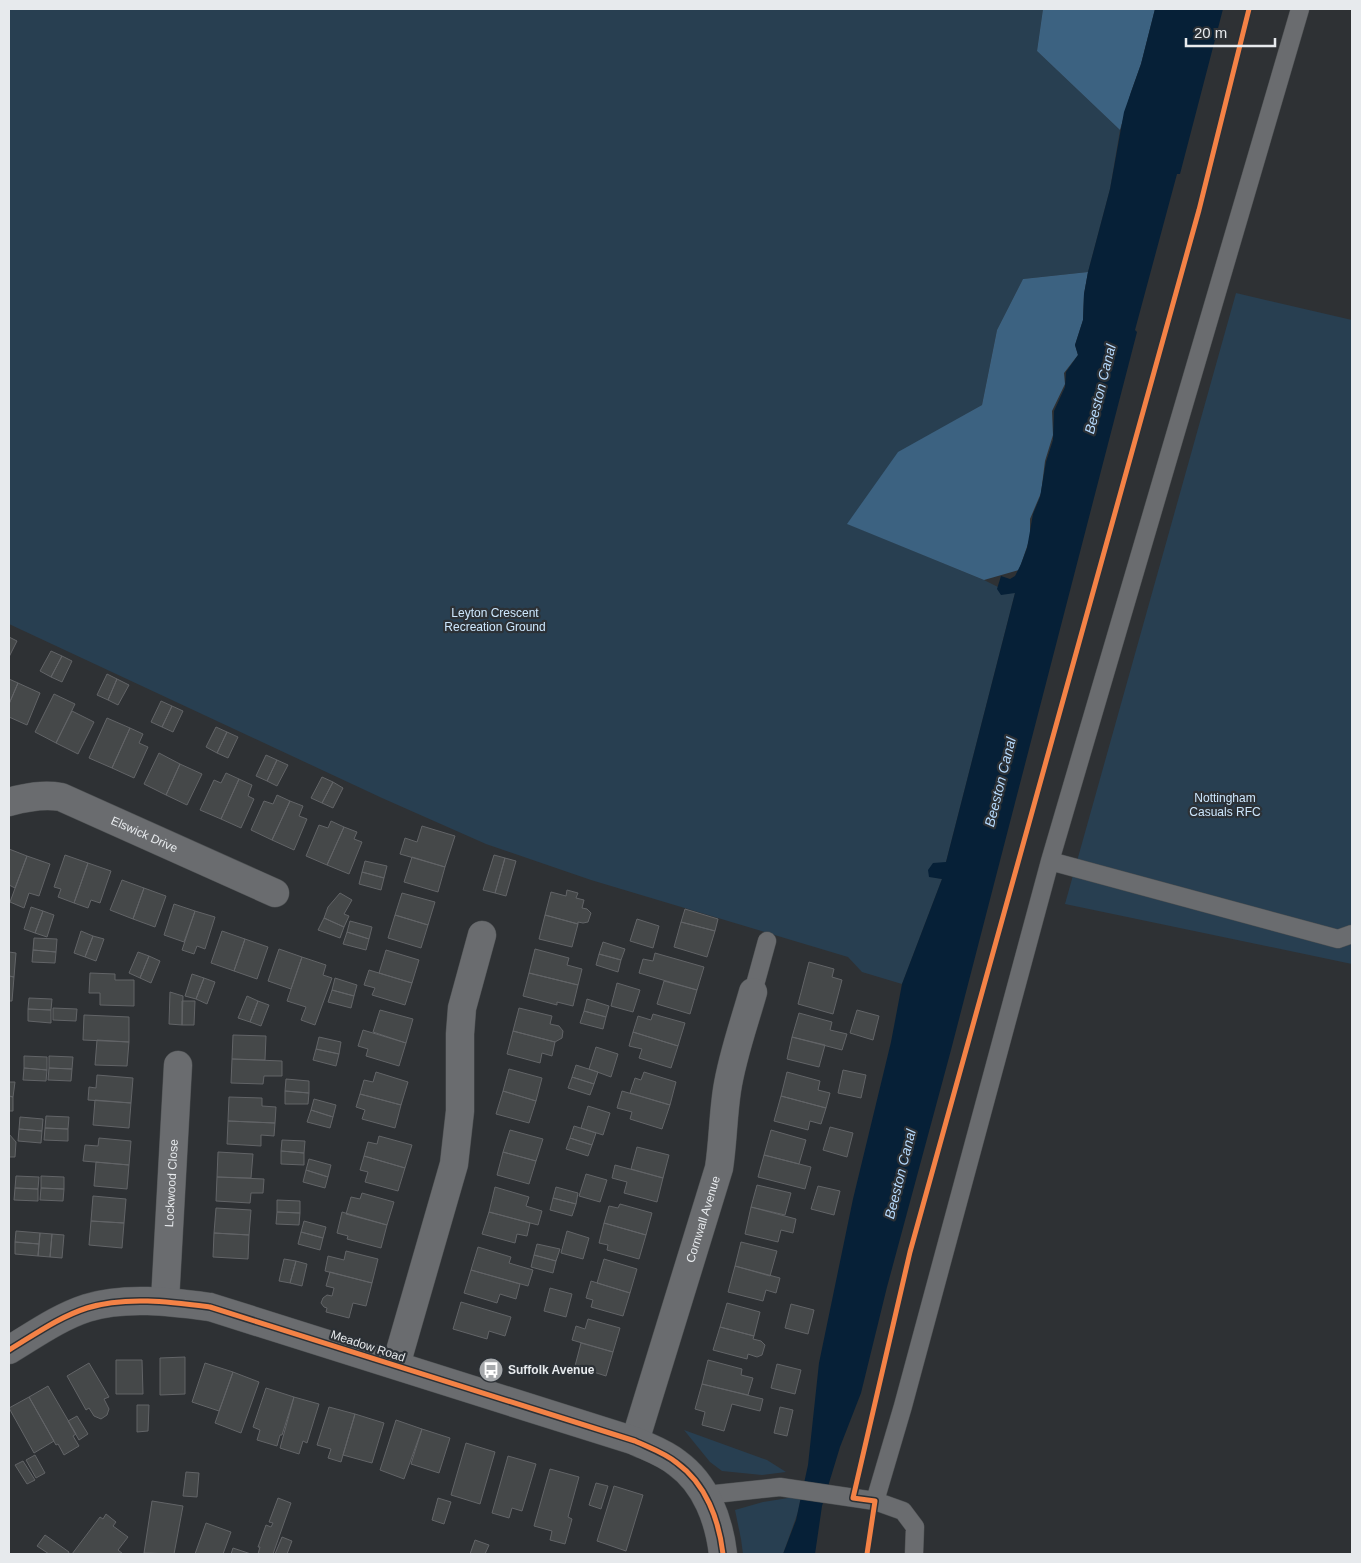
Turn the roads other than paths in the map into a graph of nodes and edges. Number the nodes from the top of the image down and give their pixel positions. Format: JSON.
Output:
{"nodes":[{"id":1,"x":1300,"y":9,"type":"edge"},
{"id":2,"x":9,"y":802,"type":"edge"},
{"id":3,"x":1050,"y":861,"type":"junction"},
{"id":4,"x":275,"y":894,"type":"dead end"},
{"id":5,"x":1352,"y":934,"type":"edge"},
{"id":6,"x":482,"y":935,"type":"dead end"},
{"id":7,"x":767,"y":941,"type":"dead end"},
{"id":8,"x":753,"y":992,"type":"joint"},
{"id":9,"x":178,"y":1065,"type":"dead end"},
{"id":10,"x":165,"y":1301,"type":"junction"},
{"id":11,"x":9,"y":1350,"type":"edge"},
{"id":12,"x":396,"y":1365,"type":"junction"},
{"id":13,"x":635,"y":1441,"type":"junction"},
{"id":14,"x":706,"y":1495,"type":"junction"},
{"id":15,"x":875,"y":1501,"type":"junction"},
{"id":16,"x":724,"y":1554,"type":"edge"},
{"id":17,"x":914,"y":1554,"type":"edge"}],
"edges":[{"from":1,"to":3,"type":"lane"},
{"from":2,"to":4,"type":"street","name":"Elswick Drive"},
{"from":3,"to":5,"type":"lane"},
{"from":3,"to":15,"type":"lane"},
{"from":6,"to":12,"type":"street"},
{"from":7,"to":8,"type":"lane"},
{"from":8,"to":13,"type":"street","name":"Cornwall Avenue"},
{"from":9,"to":10,"type":"street","name":"Lockwood Close"},
{"from":10,"to":11,"type":"street","name":"Meadow Road"},
{"from":10,"to":12,"type":"street","name":"Meadow Road"},
{"from":12,"to":13,"type":"street","name":"Meadow Road"},
{"from":13,"to":14,"type":"street","name":"Meadow Road"},
{"from":14,"to":15,"type":"lane"},
{"from":14,"to":16,"type":"street","name":"Meadow Road"},
{"from":15,"to":17,"type":"lane"}]}
